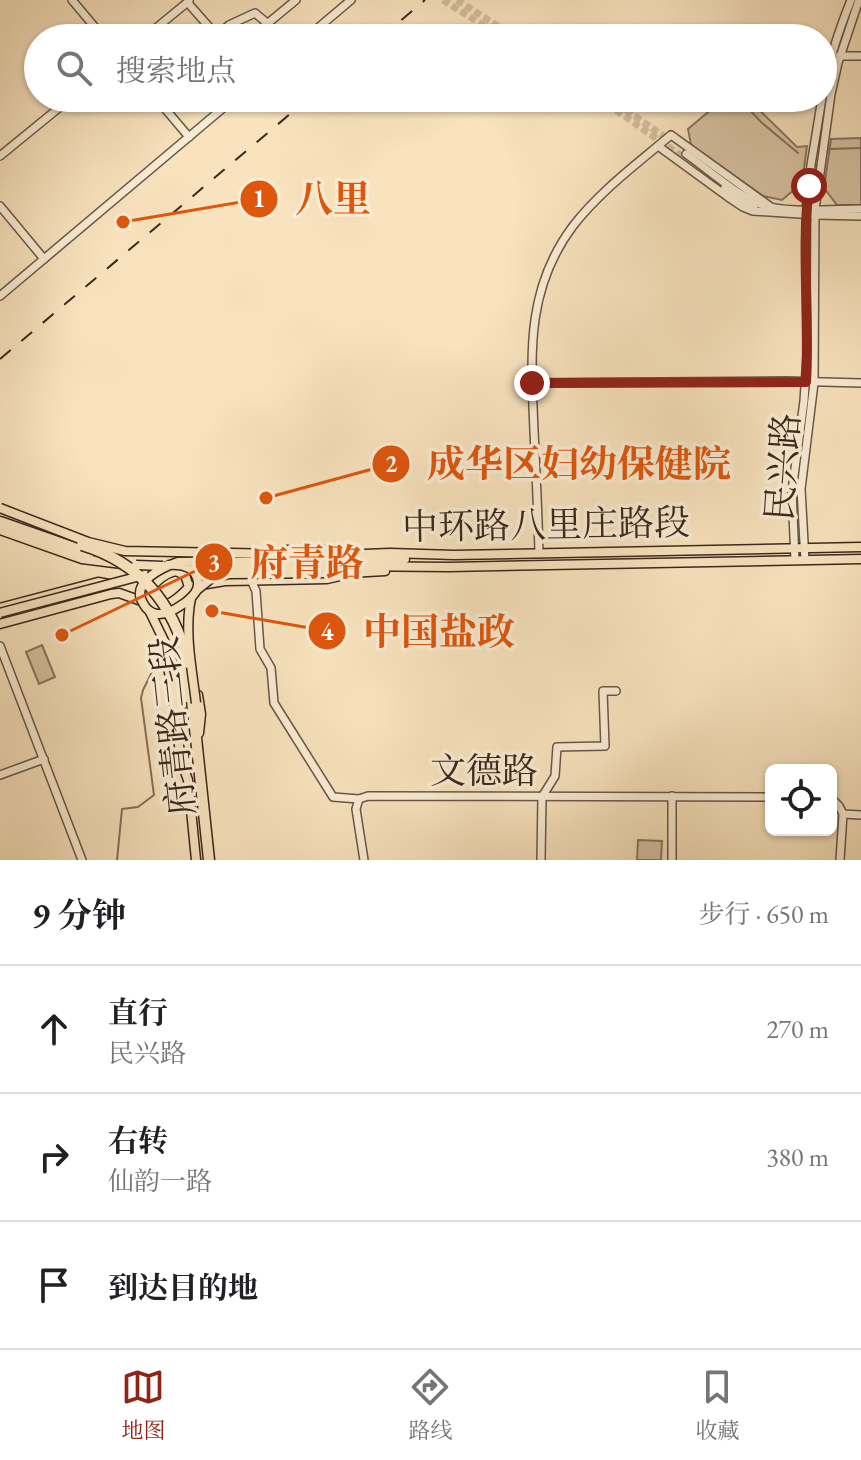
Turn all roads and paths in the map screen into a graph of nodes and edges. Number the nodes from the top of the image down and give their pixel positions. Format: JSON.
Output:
{"nodes":[{"id":1,"x":72,"y":0,"type":"edge"},
{"id":2,"x":296,"y":0,"type":"edge"},
{"id":3,"x":351,"y":0,"type":"edge"},
{"id":4,"x":851,"y":0,"type":"edge"},
{"id":5,"x":859,"y":0,"type":"edge"},
{"id":6,"x":189,"y":1,"type":"edge"},
{"id":7,"x":267,"y":23,"type":"joint"},
{"id":8,"x":92,"y":24,"type":"edge"},
{"id":9,"x":161,"y":24,"type":"edge"},
{"id":10,"x":207,"y":24,"type":"edge"},
{"id":11,"x":231,"y":24,"type":"edge"},
{"id":12,"x":323,"y":24,"type":"edge"},
{"id":13,"x":837,"y":50,"type":"edge"},
{"id":14,"x":837,"y":54,"type":"edge"},
{"id":15,"x":837,"y":56,"type":"edge"},
{"id":16,"x":861,"y":56,"type":"edge"},
{"id":17,"x":54,"y":112,"type":"edge"},
{"id":18,"x":168,"y":112,"type":"edge"},
{"id":19,"x":218,"y":112,"type":"edge"},
{"id":20,"x":820,"y":112,"type":"edge"},
{"id":21,"x":828,"y":112,"type":"edge"},
{"id":22,"x":189,"y":137,"type":"junction"},
{"id":23,"x":658,"y":146,"type":"junction"},
{"id":24,"x":684,"y":155,"type":"junction"},
{"id":25,"x":0,"y":156,"type":"edge"},
{"id":26,"x":0,"y":207,"type":"edge"},
{"id":27,"x":861,"y":209,"type":"edge"},
{"id":28,"x":810,"y":212,"type":"junction"},
{"id":29,"x":861,"y":216,"type":"edge"},
{"id":30,"x":44,"y":259,"type":"junction"},
{"id":31,"x":0,"y":296,"type":"edge"},
{"id":32,"x":810,"y":382,"type":"junction"},
{"id":33,"x":532,"y":383,"type":"junction"},
{"id":34,"x":861,"y":383,"type":"edge"},
{"id":35,"x":0,"y":508,"type":"edge"},
{"id":36,"x":0,"y":519,"type":"edge"},
{"id":37,"x":0,"y":530,"type":"edge"},
{"id":38,"x":861,"y":547,"type":"edge"},
{"id":39,"x":799,"y":548,"type":"junction"},
{"id":40,"x":390,"y":553,"type":"junction"},
{"id":41,"x":539,"y":553,"type":"junction"},
{"id":42,"x":454,"y":555,"type":"junction"},
{"id":43,"x":861,"y":559,"type":"edge"},
{"id":44,"x":339,"y":560,"type":"junction"},
{"id":45,"x":800,"y":560,"type":"junction"},
{"id":46,"x":449,"y":567,"type":"junction"},
{"id":47,"x":170,"y":568,"type":"junction"},
{"id":48,"x":156,"y":572,"type":"junction"},
{"id":49,"x":353,"y":573,"type":"junction"},
{"id":50,"x":251,"y":580,"type":"junction"},
{"id":51,"x":193,"y":592,"type":"junction"},
{"id":52,"x":149,"y":604,"type":"junction"},
{"id":53,"x":0,"y":611,"type":"edge"},
{"id":54,"x":0,"y":622,"type":"edge"},
{"id":55,"x":0,"y":646,"type":"edge"},
{"id":56,"x":616,"y":691,"type":"dead end"},
{"id":57,"x":199,"y":729,"type":"junction"},
{"id":58,"x":44,"y":759,"type":"junction"},
{"id":59,"x":0,"y":775,"type":"edge"},
{"id":60,"x":188,"y":780,"type":"junction"},
{"id":61,"x":672,"y":796,"type":"junction"},
{"id":62,"x":542,"y":797,"type":"junction"},
{"id":63,"x":765,"y":797,"type":"edge"},
{"id":64,"x":359,"y":799,"type":"junction"},
{"id":65,"x":837,"y":804,"type":"edge"},
{"id":66,"x":843,"y":814,"type":"junction"},
{"id":67,"x":861,"y":815,"type":"edge"},
{"id":68,"x":82,"y":860,"type":"edge"},
{"id":69,"x":196,"y":860,"type":"edge"},
{"id":70,"x":209,"y":860,"type":"edge"},
{"id":71,"x":364,"y":860,"type":"edge"},
{"id":72,"x":541,"y":860,"type":"edge"},
{"id":73,"x":672,"y":860,"type":"edge"},
{"id":74,"x":840,"y":860,"type":"edge"}],
"edges":[{"from":1,"to":8,"type":"street"},
{"from":2,"to":7,"type":"street"},
{"from":3,"to":12,"type":"street"},
{"from":4,"to":13,"type":"street","name":"民兴路"},
{"from":5,"to":14,"type":"street","name":"民兴路"},
{"from":6,"to":9,"type":"street"},
{"from":6,"to":10,"type":"street"},
{"from":7,"to":11,"type":"street"},
{"from":15,"to":16,"type":"street"},
{"from":17,"to":25,"type":"street"},
{"from":18,"to":22,"type":"street"},
{"from":19,"to":22,"type":"street"},
{"from":20,"to":28,"type":"street","name":"民兴路"},
{"from":21,"to":28,"type":"street","name":"民兴路"},
{"from":22,"to":30,"type":"street"},
{"from":23,"to":24,"type":"street"},
{"from":23,"to":24,"type":"street"},
{"from":23,"to":33,"type":"street"},
{"from":24,"to":28,"type":"street"},
{"from":26,"to":30,"type":"street"},
{"from":27,"to":28,"type":"street"},
{"from":28,"to":29,"type":"street"},
{"from":28,"to":32,"type":"street","name":"民兴路"},
{"from":30,"to":31,"type":"street"},
{"from":32,"to":33,"type":"street"},
{"from":32,"to":34,"type":"street"},
{"from":32,"to":39,"type":"street","name":"民兴路"},
{"from":33,"to":41,"type":"street"},
{"from":35,"to":44,"type":"main road","name":"中环路八里庄路段","bridge":true},
{"from":36,"to":70,"type":"highway","bridge":true},
{"from":37,"to":44,"type":"main road","name":"中环路八里庄路段","bridge":true},
{"from":38,"to":39,"type":"main road","name":"中环路八里庄路段"},
{"from":39,"to":41,"type":"main road","name":"中环路八里庄路段"},
{"from":39,"to":45,"type":"street","name":"民兴路"},
{"from":40,"to":42,"type":"main road","name":"中环路八里庄路段"},
{"from":40,"to":44,"type":"main road","name":"中环路八里庄路段"},
{"from":40,"to":47,"type":"main road"},
{"from":41,"to":42,"type":"main road","name":"中环路八里庄路段"},
{"from":42,"to":44,"type":"main road"},
{"from":43,"to":45,"type":"main road","name":"中环路八里庄路段"},
{"from":44,"to":46,"type":"main road","name":"中环路八里庄路段"},
{"from":44,"to":47,"type":"main road","bridge":true},
{"from":45,"to":46,"type":"main road","name":"中环路八里庄路段"},
{"from":46,"to":49,"type":"main road"},
{"from":47,"to":48,"type":"main road","bridge":true},
{"from":47,"to":51,"type":"main road","bridge":true},
{"from":47,"to":52,"type":"main road"},
{"from":48,"to":52,"type":"main road","bridge":true},
{"from":48,"to":53,"type":"main road","bridge":true},
{"from":49,"to":50,"type":"main road"},
{"from":49,"to":51,"type":"main road","bridge":true},
{"from":50,"to":51,"type":"main road"},
{"from":50,"to":64,"type":"street"},
{"from":51,"to":52,"type":"main road","bridge":true},
{"from":51,"to":57,"type":"main road","name":"府青路三段"},
{"from":51,"to":57,"type":"main road","bridge":true},
{"from":52,"to":53,"type":"main road"},
{"from":52,"to":54,"type":"main road","bridge":true},
{"from":52,"to":60,"type":"main road","name":"府青路三段"},
{"from":52,"to":60,"type":"main road","bridge":true},
{"from":55,"to":58,"type":"street"},
{"from":56,"to":62,"type":"street"},
{"from":57,"to":70,"type":"main road","name":"府青路三段"},
{"from":58,"to":59,"type":"street"},
{"from":58,"to":68,"type":"street"},
{"from":60,"to":69,"type":"main road","name":"府青路三段"},
{"from":61,"to":62,"type":"street","name":"文德路"},
{"from":61,"to":63,"type":"street","name":"文德路"},
{"from":61,"to":73,"type":"street"},
{"from":62,"to":64,"type":"street","name":"文德路"},
{"from":62,"to":72,"type":"street"},
{"from":64,"to":71,"type":"street"},
{"from":65,"to":66,"type":"street"},
{"from":66,"to":67,"type":"street"},
{"from":66,"to":74,"type":"street"}]}
